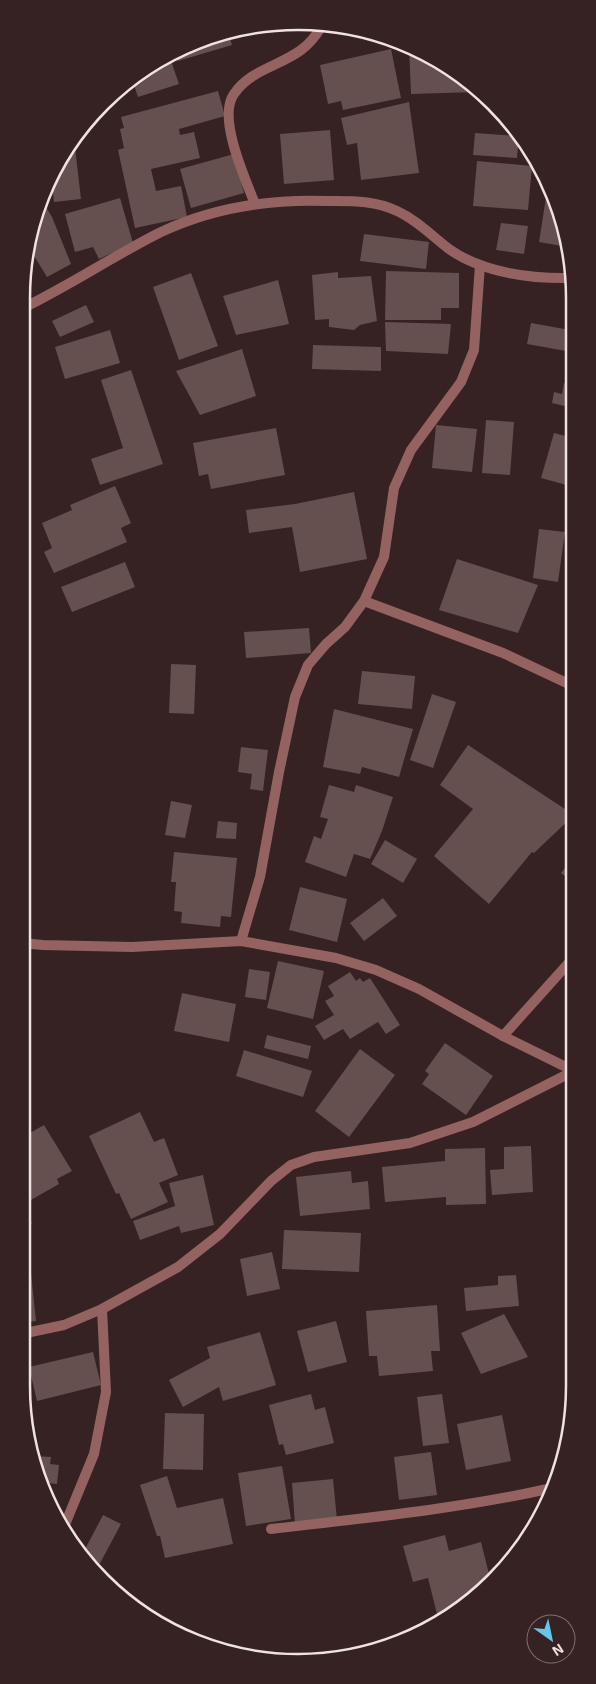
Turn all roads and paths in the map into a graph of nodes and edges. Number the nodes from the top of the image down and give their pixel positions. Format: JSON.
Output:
{"nodes":[{"id":1,"x":319,"y":31,"type":"edge"},
{"id":2,"x":255,"y":204,"type":"junction"},
{"id":3,"x":480,"y":265,"type":"junction"},
{"id":4,"x":565,"y":278,"type":"edge"},
{"id":5,"x":30,"y":304,"type":"edge"},
{"id":6,"x":364,"y":601,"type":"junction"},
{"id":7,"x":566,"y":682,"type":"edge"},
{"id":8,"x":240,"y":941,"type":"junction"},
{"id":9,"x":30,"y":944,"type":"edge"},
{"id":10,"x":566,"y":966,"type":"edge"},
{"id":11,"x":503,"y":1036,"type":"junction"},
{"id":12,"x":566,"y":1067,"type":"edge"},
{"id":13,"x":566,"y":1075,"type":"edge"},
{"id":14,"x":102,"y":1309,"type":"junction"},
{"id":15,"x":30,"y":1333,"type":"edge"},
{"id":16,"x":546,"y":1489,"type":"edge"},
{"id":17,"x":67,"y":1521,"type":"edge"},
{"id":18,"x":271,"y":1529,"type":"dead end"}],
"edges":[{"from":1,"to":2,"type":"street"},
{"from":2,"to":3,"type":"street"},
{"from":2,"to":5,"type":"street"},
{"from":3,"to":4,"type":"street"},
{"from":3,"to":6,"type":"street"},
{"from":6,"to":7,"type":"street"},
{"from":6,"to":8,"type":"street"},
{"from":8,"to":9,"type":"street"},
{"from":8,"to":11,"type":"street"},
{"from":10,"to":11,"type":"street"},
{"from":11,"to":12,"type":"street"},
{"from":13,"to":14,"type":"street"},
{"from":14,"to":15,"type":"street"},
{"from":14,"to":17,"type":"street"},
{"from":16,"to":18,"type":"street"}]}
